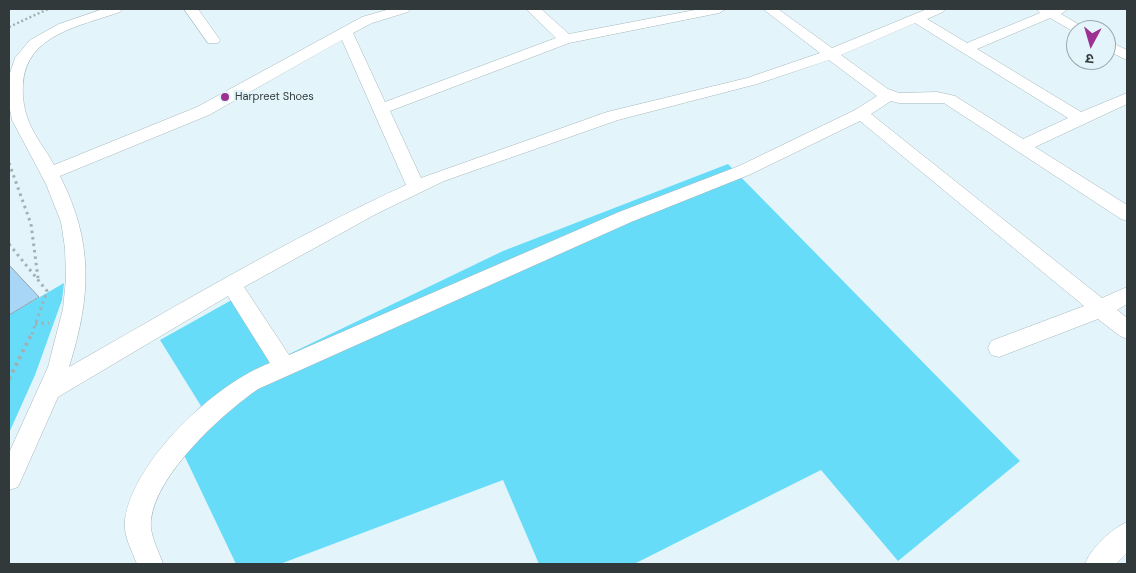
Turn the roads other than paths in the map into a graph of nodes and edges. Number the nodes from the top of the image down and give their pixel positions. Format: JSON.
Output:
{"nodes":[{"id":1,"x":115,"y":9,"type":"edge"},
{"id":2,"x":191,"y":9,"type":"edge"},
{"id":3,"x":403,"y":9,"type":"edge"},
{"id":4,"x":533,"y":9,"type":"edge"},
{"id":5,"x":720,"y":9,"type":"edge"},
{"id":6,"x":770,"y":9,"type":"edge"},
{"id":7,"x":938,"y":9,"type":"edge"},
{"id":8,"x":1051,"y":10,"type":"edge"},
{"id":9,"x":384,"y":11,"type":"edge"},
{"id":10,"x":916,"y":18,"type":"junction"},
{"id":11,"x":1066,"y":20,"type":"edge"},
{"id":12,"x":346,"y":33,"type":"junction"},
{"id":13,"x":213,"y":40,"type":"dead end"},
{"id":14,"x":566,"y":40,"type":"junction"},
{"id":15,"x":966,"y":48,"type":"junction"},
{"id":16,"x":1116,"y":50,"type":"edge"},
{"id":17,"x":831,"y":54,"type":"junction"},
{"id":18,"x":1127,"y":56,"type":"edge"},
{"id":19,"x":888,"y":96,"type":"junction"},
{"id":20,"x":1127,"y":98,"type":"edge"},
{"id":21,"x":379,"y":107,"type":"junction"},
{"id":22,"x":861,"y":114,"type":"junction"},
{"id":23,"x":1080,"y":118,"type":"junction"},
{"id":24,"x":1023,"y":146,"type":"junction"},
{"id":25,"x":50,"y":173,"type":"junction"},
{"id":26,"x":416,"y":187,"type":"junction"},
{"id":27,"x":1127,"y":214,"type":"edge"},
{"id":28,"x":231,"y":284,"type":"junction"},
{"id":29,"x":1127,"y":295,"type":"edge"},
{"id":30,"x":1100,"y":309,"type":"junction"},
{"id":31,"x":1127,"y":330,"type":"edge"},
{"id":32,"x":999,"y":348,"type":"dead end"},
{"id":33,"x":285,"y":367,"type":"junction"},
{"id":34,"x":52,"y":389,"type":"junction"},
{"id":35,"x":9,"y":478,"type":"edge"},
{"id":36,"x":1127,"y":535,"type":"edge"},
{"id":37,"x":150,"y":564,"type":"edge"},
{"id":38,"x":1098,"y":564,"type":"edge"}],
"edges":[{"from":1,"to":25,"type":"street"},
{"from":2,"to":13,"type":"street"},
{"from":3,"to":9,"type":"street"},
{"from":4,"to":14,"type":"street"},
{"from":5,"to":14,"type":"street"},
{"from":6,"to":17,"type":"street"},
{"from":7,"to":10,"type":"street"},
{"from":8,"to":11,"type":"street"},
{"from":8,"to":15,"type":"street"},
{"from":9,"to":12,"type":"street"},
{"from":10,"to":15,"type":"street"},
{"from":10,"to":17,"type":"street"},
{"from":12,"to":21,"type":"street"},
{"from":12,"to":25,"type":"street"},
{"from":14,"to":21,"type":"street"},
{"from":15,"to":23,"type":"street"},
{"from":16,"to":18,"type":"street"},
{"from":17,"to":19,"type":"street"},
{"from":17,"to":26,"type":"street"},
{"from":19,"to":22,"type":"street"},
{"from":19,"to":24,"type":"street"},
{"from":20,"to":23,"type":"street"},
{"from":21,"to":26,"type":"street"},
{"from":22,"to":30,"type":"street"},
{"from":22,"to":33,"type":"street"},
{"from":23,"to":24,"type":"street"},
{"from":24,"to":27,"type":"street"},
{"from":25,"to":34,"type":"street"},
{"from":26,"to":28,"type":"street"},
{"from":28,"to":33,"type":"street"},
{"from":28,"to":34,"type":"street"},
{"from":29,"to":30,"type":"street"},
{"from":30,"to":31,"type":"street"},
{"from":30,"to":32,"type":"street"},
{"from":33,"to":37,"type":"street"},
{"from":34,"to":35,"type":"street"},
{"from":36,"to":38,"type":"street"}]}
